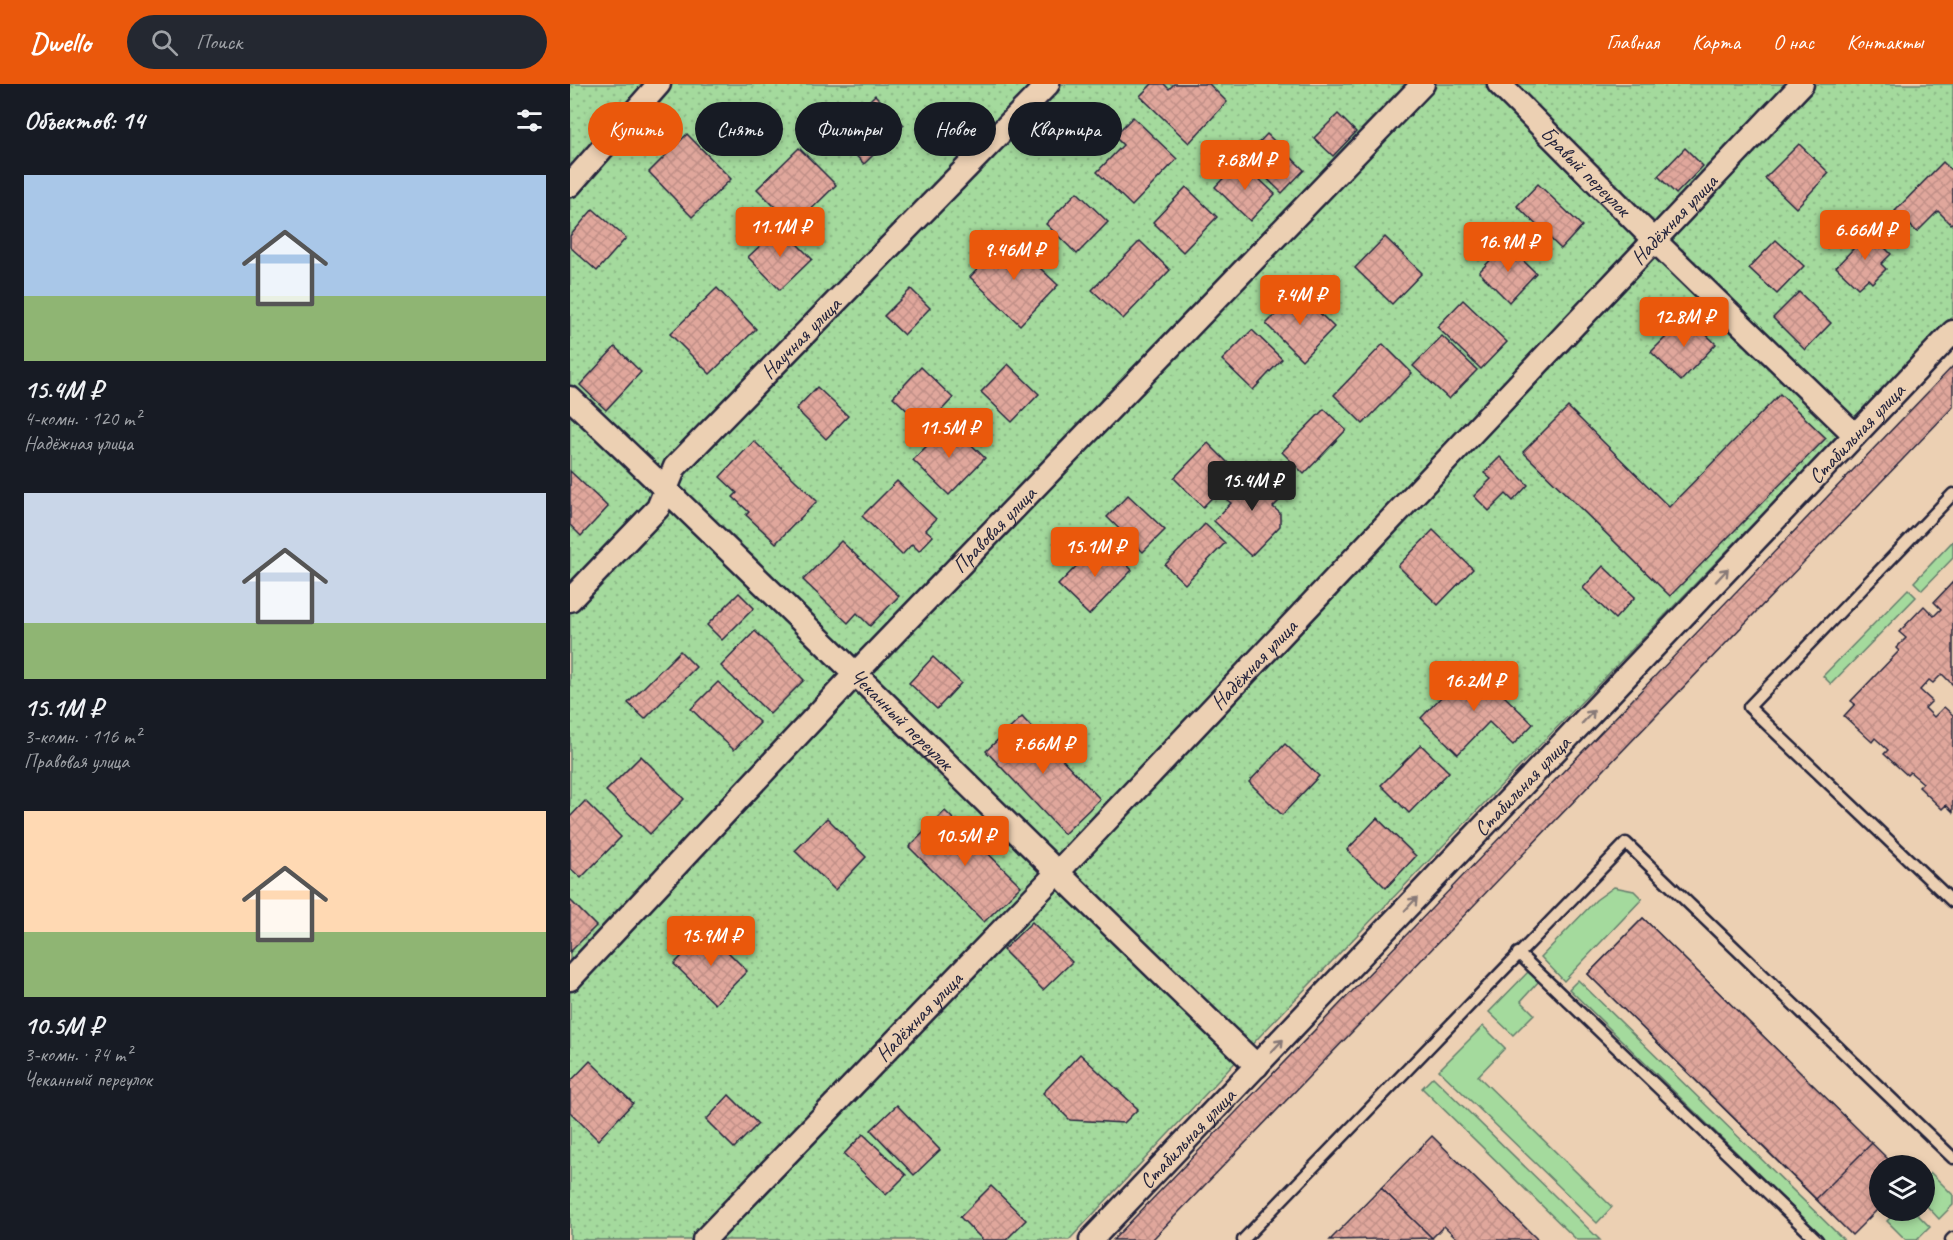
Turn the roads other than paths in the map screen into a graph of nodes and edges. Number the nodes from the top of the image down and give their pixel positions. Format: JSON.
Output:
{"nodes":[{"id":1,"x":659,"y":84,"type":"edge"},
{"id":2,"x":1048,"y":84,"type":"edge"},
{"id":3,"x":1423,"y":84,"type":"edge"},
{"id":4,"x":1499,"y":84,"type":"edge"},
{"id":5,"x":1802,"y":84,"type":"edge"},
{"id":6,"x":570,"y":185,"type":"edge"},
{"id":7,"x":1653,"y":239,"type":"junction"},
{"id":8,"x":1953,"y":332,"type":"edge"},
{"id":9,"x":570,"y":398,"type":"edge"},
{"id":10,"x":1855,"y":435,"type":"junction"},
{"id":11,"x":666,"y":489,"type":"junction"},
{"id":12,"x":1953,"y":494,"type":"edge"},
{"id":13,"x":570,"y":600,"type":"edge"},
{"id":14,"x":856,"y":673,"type":"junction"},
{"id":15,"x":1056,"y":874,"type":"junction"},
{"id":16,"x":1953,"y":902,"type":"edge"},
{"id":17,"x":1518,"y":953,"type":"junction"},
{"id":18,"x":570,"y":979,"type":"edge"},
{"id":19,"x":1257,"y":1066,"type":"junction"},
{"id":20,"x":1953,"y":1158,"type":"edge"},
{"id":21,"x":704,"y":1240,"type":"edge"},
{"id":22,"x":1091,"y":1240,"type":"edge"},
{"id":23,"x":1243,"y":1240,"type":"edge"},
{"id":24,"x":1817,"y":1240,"type":"edge"}],
"edges":[{"from":1,"to":6,"type":"street"},
{"from":2,"to":11,"type":"street","name":"Научная улица"},
{"from":3,"to":14,"type":"street","name":"Правовая улица"},
{"from":4,"to":7,"type":"street","name":"Бравый переулок"},
{"from":5,"to":7,"type":"street","name":"Надёжная улица"},
{"from":7,"to":10,"type":"street","name":"Бравый переулок"},
{"from":7,"to":15,"type":"street","name":"Надёжная улица"},
{"from":8,"to":10,"type":"street","name":"Стабильная улица"},
{"from":9,"to":11,"type":"street","name":"Чеканный переулок"},
{"from":19,"to":10,"type":"street","name":"Стабильная улица","one_way":true},
{"from":11,"to":13,"type":"street","name":"Научная улица"},
{"from":11,"to":14,"type":"street","name":"Чеканный переулок"},
{"from":12,"to":16,"type":"lane"},
{"from":14,"to":15,"type":"street","name":"Чеканный переулок"},
{"from":14,"to":18,"type":"street","name":"Правовая улица"},
{"from":15,"to":19,"type":"street","name":"Чеканный переулок"},
{"from":15,"to":21,"type":"street","name":"Надёжная улица"},
{"from":17,"to":20,"type":"lane"},
{"from":17,"to":23,"type":"lane"},
{"from":17,"to":24,"type":"lane"},
{"from":19,"to":22,"type":"street","name":"Стабильная улица"}]}
